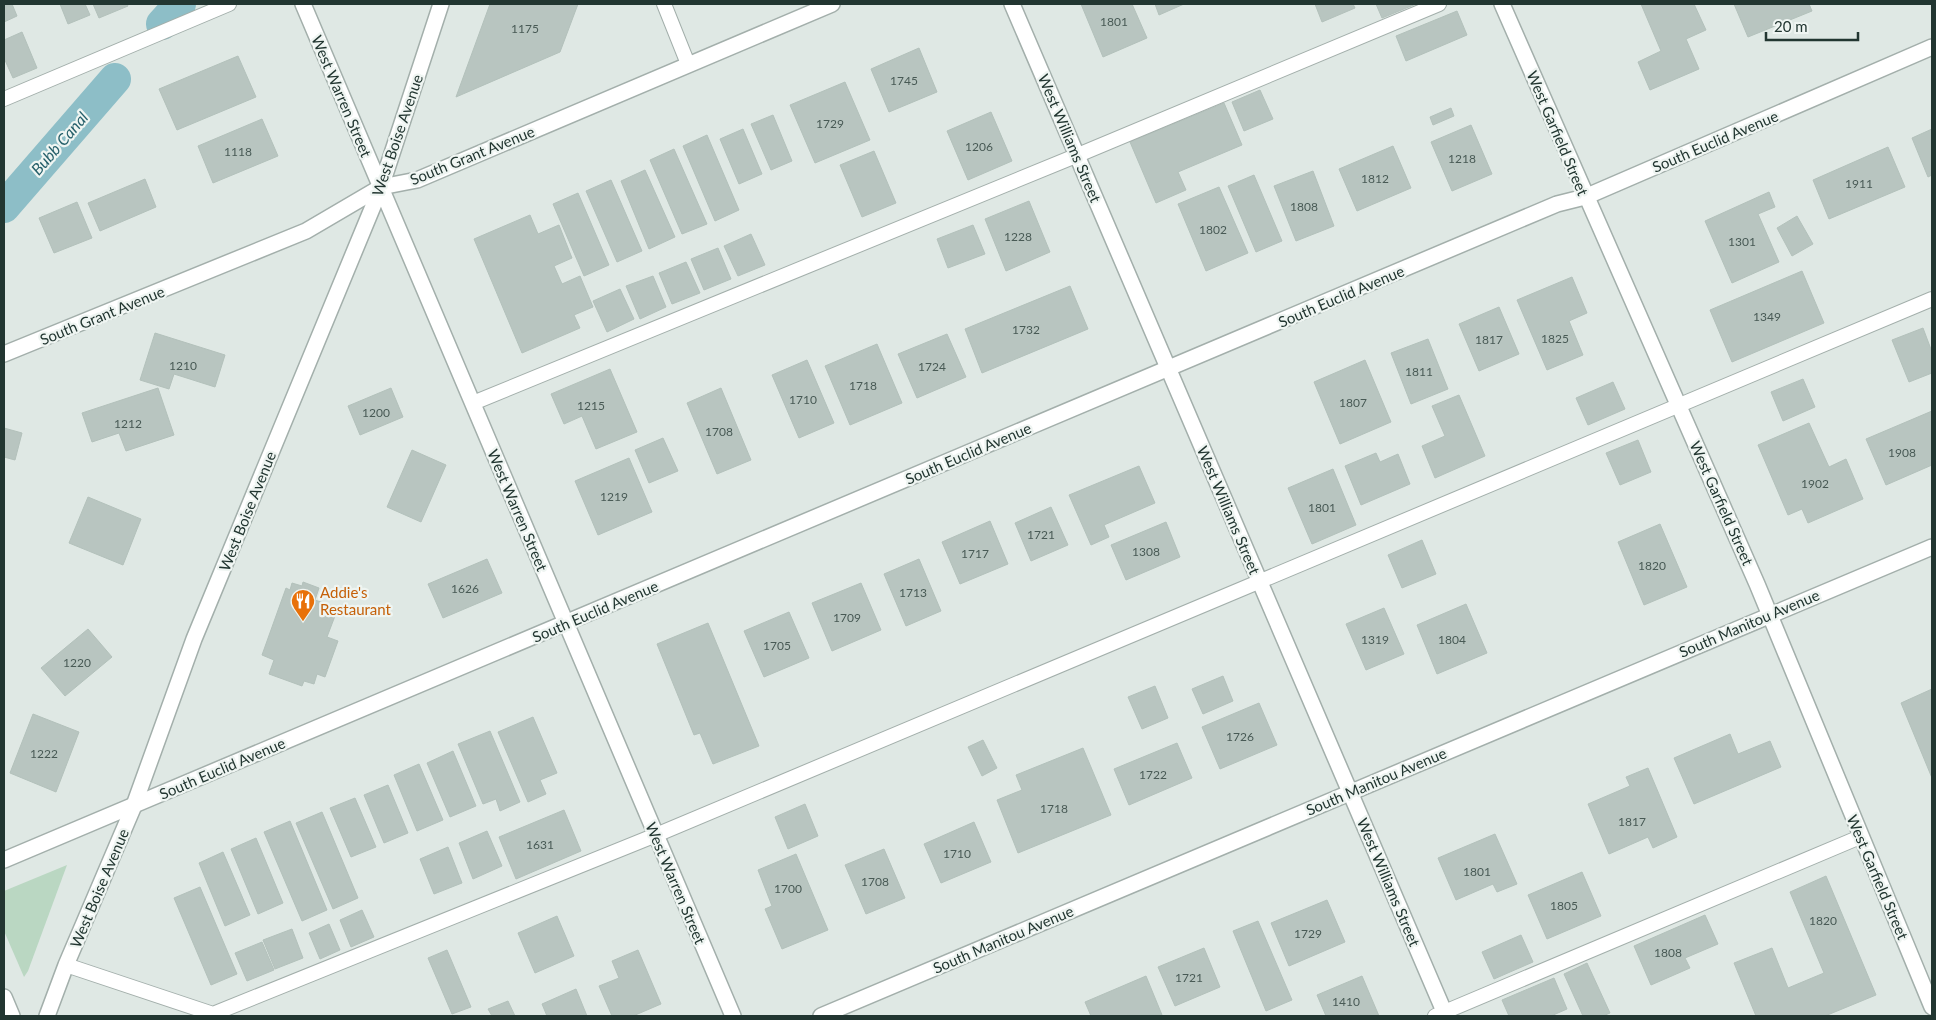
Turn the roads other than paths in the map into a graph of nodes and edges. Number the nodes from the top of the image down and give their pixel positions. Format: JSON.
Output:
{"nodes":[{"id":1,"x":229,"y":4,"type":"edge"},
{"id":2,"x":303,"y":4,"type":"edge"},
{"id":3,"x":441,"y":4,"type":"edge"},
{"id":4,"x":664,"y":4,"type":"edge"},
{"id":5,"x":832,"y":4,"type":"edge"},
{"id":6,"x":1012,"y":4,"type":"edge"},
{"id":7,"x":1438,"y":4,"type":"edge"},
{"id":8,"x":1502,"y":4,"type":"edge"},
{"id":9,"x":1932,"y":47,"type":"edge"},
{"id":10,"x":688,"y":64,"type":"junction"},
{"id":11,"x":4,"y":98,"type":"edge"},
{"id":12,"x":1078,"y":155,"type":"junction"},
{"id":13,"x":381,"y":187,"type":"junction"},
{"id":14,"x":1586,"y":196,"type":"junction"},
{"id":15,"x":1932,"y":299,"type":"edge"},
{"id":16,"x":4,"y":354,"type":"edge"},
{"id":17,"x":1168,"y":369,"type":"junction"},
{"id":18,"x":473,"y":403,"type":"junction"},
{"id":19,"x":1679,"y":407,"type":"junction"},
{"id":20,"x":1932,"y":546,"type":"edge"},
{"id":21,"x":1259,"y":581,"type":"junction"},
{"id":22,"x":1770,"y":614,"type":"junction"},
{"id":23,"x":566,"y":623,"type":"junction"},
{"id":24,"x":1350,"y":792,"type":"junction"},
{"id":25,"x":132,"y":808,"type":"junction"},
{"id":26,"x":656,"y":835,"type":"junction"},
{"id":27,"x":1860,"y":838,"type":"junction"},
{"id":28,"x":4,"y":860,"type":"edge"},
{"id":29,"x":66,"y":965,"type":"junction"},
{"id":30,"x":4,"y":997,"type":"edge"},
{"id":31,"x":1932,"y":1007,"type":"edge"},
{"id":32,"x":1442,"y":1015,"type":"edge"},
{"id":33,"x":12,"y":1016,"type":"edge"},
{"id":34,"x":47,"y":1016,"type":"edge"},
{"id":35,"x":733,"y":1016,"type":"edge"},
{"id":36,"x":821,"y":1016,"type":"edge"}],
"edges":[{"from":1,"to":11,"type":"lane"},
{"from":2,"to":13,"type":"street","name":"West Warren Street"},
{"from":3,"to":13,"type":"street","name":"West Boise Avenue"},
{"from":4,"to":10,"type":"lane"},
{"from":5,"to":10,"type":"street","name":"South Grant Avenue"},
{"from":6,"to":12,"type":"street","name":"West Williams Street"},
{"from":7,"to":12,"type":"lane"},
{"from":8,"to":14,"type":"street","name":"West Garfield Street"},
{"from":9,"to":14,"type":"street","name":"South Euclid Avenue"},
{"from":10,"to":13,"type":"street","name":"South Grant Avenue"},
{"from":12,"to":17,"type":"street","name":"West Williams Street"},
{"from":12,"to":18,"type":"lane"},
{"from":13,"to":16,"type":"street","name":"South Grant Avenue"},
{"from":13,"to":18,"type":"street","name":"West Warren Street"},
{"from":13,"to":25,"type":"street","name":"West Boise Avenue"},
{"from":14,"to":17,"type":"street","name":"South Euclid Avenue"},
{"from":14,"to":19,"type":"street","name":"West Garfield Street"},
{"from":15,"to":19,"type":"lane"},
{"from":17,"to":21,"type":"street","name":"West Williams Street"},
{"from":17,"to":23,"type":"street","name":"South Euclid Avenue"},
{"from":18,"to":23,"type":"street","name":"West Warren Street"},
{"from":19,"to":21,"type":"lane"},
{"from":19,"to":22,"type":"street","name":"West Garfield Street"},
{"from":20,"to":22,"type":"street","name":"South Manitou Avenue"},
{"from":21,"to":24,"type":"street","name":"West Williams Street"},
{"from":21,"to":26,"type":"lane"},
{"from":22,"to":24,"type":"street","name":"South Manitou Avenue"},
{"from":22,"to":27,"type":"street","name":"West Garfield Street"},
{"from":23,"to":25,"type":"street","name":"South Euclid Avenue"},
{"from":23,"to":26,"type":"street","name":"West Warren Street"},
{"from":24,"to":32,"type":"street","name":"West Williams Street"},
{"from":24,"to":36,"type":"street","name":"South Manitou Avenue"},
{"from":25,"to":28,"type":"street","name":"South Euclid Avenue"},
{"from":25,"to":29,"type":"street","name":"West Boise Avenue"},
{"from":26,"to":29,"type":"lane"},
{"from":26,"to":35,"type":"street","name":"West Warren Street"},
{"from":27,"to":31,"type":"street","name":"West Garfield Street"},
{"from":27,"to":32,"type":"lane"},
{"from":29,"to":34,"type":"street","name":"West Boise Avenue"},
{"from":30,"to":33,"type":"street"}]}
